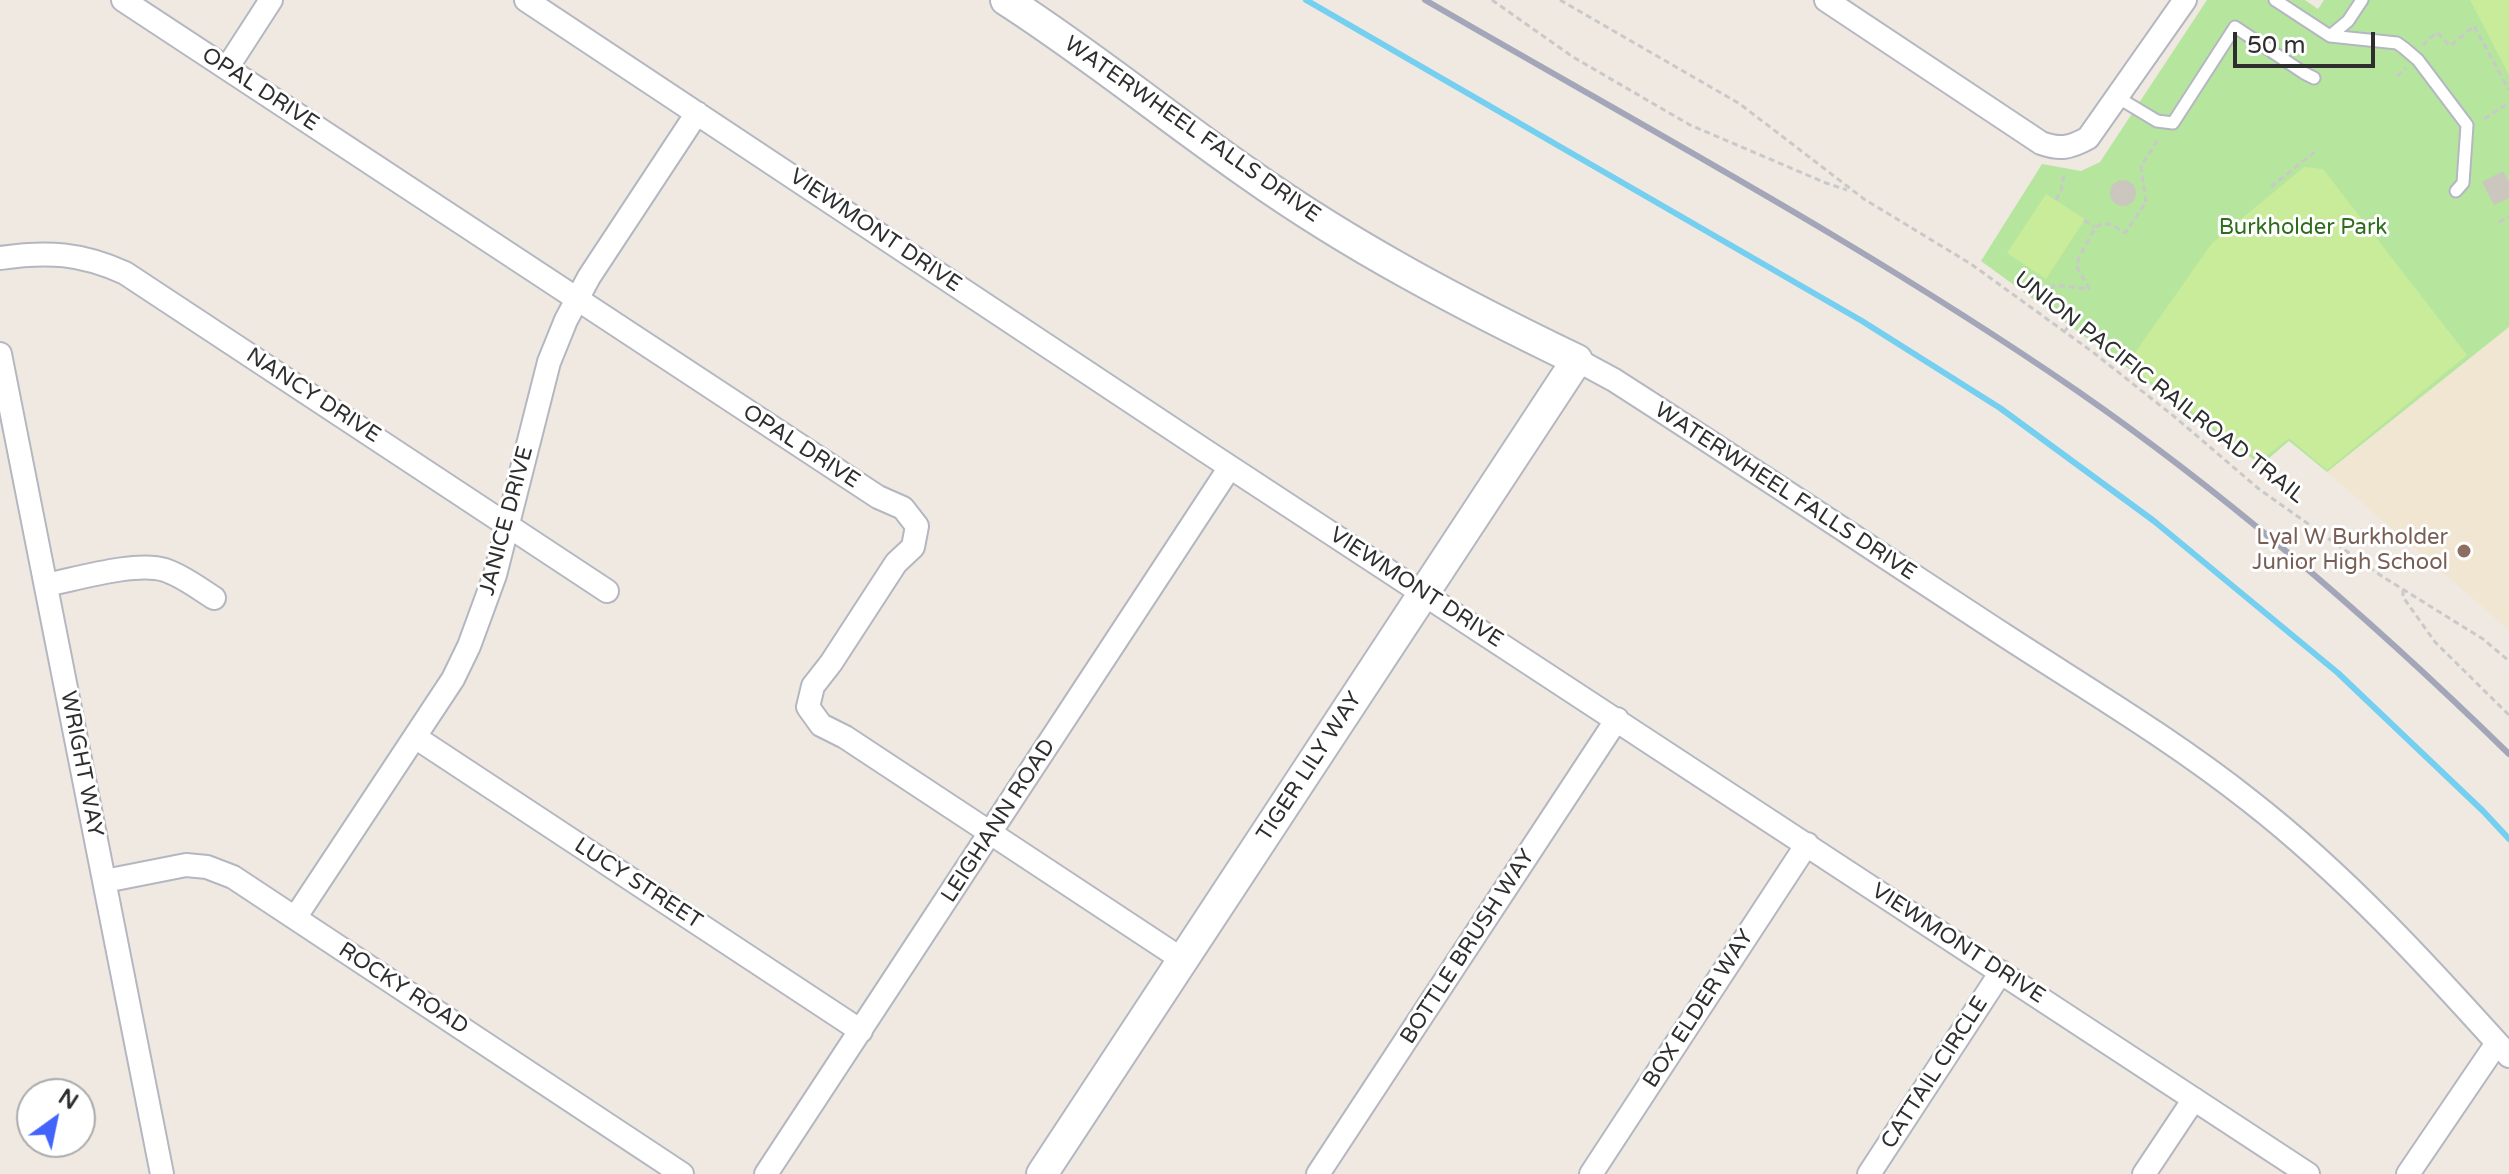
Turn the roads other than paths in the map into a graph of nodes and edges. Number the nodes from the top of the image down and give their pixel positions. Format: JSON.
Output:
{"nodes":[{"id":1,"x":123,"y":0,"type":"edge"},
{"id":2,"x":271,"y":0,"type":"edge"},
{"id":3,"x":526,"y":0,"type":"edge"},
{"id":4,"x":1006,"y":0,"type":"edge"},
{"id":5,"x":1826,"y":0,"type":"edge"},
{"id":6,"x":2185,"y":0,"type":"edge"},
{"id":7,"x":2275,"y":0,"type":"edge"},
{"id":8,"x":2362,"y":0,"type":"edge"},
{"id":9,"x":2330,"y":36,"type":"junction"},
{"id":10,"x":227,"y":68,"type":"junction"},
{"id":11,"x":2314,"y":78,"type":"dead end"},
{"id":12,"x":2117,"y":97,"type":"junction"},
{"id":13,"x":697,"y":113,"type":"junction"},
{"id":14,"x":2456,"y":191,"type":"dead end"},
{"id":15,"x":0,"y":258,"type":"edge"},
{"id":16,"x":576,"y":298,"type":"junction"},
{"id":17,"x":0,"y":354,"type":"edge"},
{"id":18,"x":1577,"y":360,"type":"junction"},
{"id":19,"x":1230,"y":467,"type":"junction"},
{"id":20,"x":507,"y":524,"type":"junction"},
{"id":21,"x":46,"y":585,"type":"junction"},
{"id":22,"x":607,"y":591,"type":"dead end"},
{"id":23,"x":1425,"y":593,"type":"junction"},
{"id":24,"x":214,"y":598,"type":"dead end"},
{"id":25,"x":1617,"y":719,"type":"junction"},
{"id":26,"x":415,"y":737,"type":"junction"},
{"id":27,"x":991,"y":833,"type":"junction"},
{"id":28,"x":1807,"y":844,"type":"junction"},
{"id":29,"x":105,"y":881,"type":"junction"},
{"id":30,"x":295,"y":918,"type":"junction"},
{"id":31,"x":1183,"y":960,"type":"junction"},
{"id":32,"x":2001,"y":972,"type":"junction"},
{"id":33,"x":861,"y":1031,"type":"junction"},
{"id":34,"x":2503,"y":1049,"type":"edge"},
{"id":35,"x":2194,"y":1099,"type":"junction"},
{"id":36,"x":162,"y":1174,"type":"edge"},
{"id":37,"x":682,"y":1174,"type":"edge"},
{"id":38,"x":766,"y":1174,"type":"edge"},
{"id":39,"x":1042,"y":1174,"type":"edge"},
{"id":40,"x":1318,"y":1174,"type":"edge"},
{"id":41,"x":1591,"y":1174,"type":"edge"},
{"id":42,"x":1869,"y":1174,"type":"edge"},
{"id":43,"x":2144,"y":1174,"type":"edge"},
{"id":44,"x":2308,"y":1174,"type":"edge"},
{"id":45,"x":2408,"y":1174,"type":"edge"}],
"edges":[{"from":1,"to":10,"type":"street","name":"OPAL DRIVE"},
{"from":2,"to":10,"type":"street"},
{"from":3,"to":13,"type":"street","name":"VIEWMONT DRIVE"},
{"from":4,"to":18,"type":"street","name":"WATERWHEEL FALLS DRIVE"},
{"from":5,"to":12,"type":"street"},
{"from":6,"to":12,"type":"street"},
{"from":7,"to":9,"type":"lane"},
{"from":8,"to":9,"type":"lane"},
{"from":9,"to":14,"type":"lane"},
{"from":10,"to":16,"type":"street","name":"OPAL DRIVE"},
{"from":11,"to":12,"type":"lane"},
{"from":13,"to":16,"type":"street","name":"JANICE DRIVE"},
{"from":13,"to":19,"type":"street","name":"VIEWMONT DRIVE"},
{"from":15,"to":20,"type":"street","name":"NANCY DRIVE"},
{"from":16,"to":20,"type":"street","name":"JANICE DRIVE"},
{"from":16,"to":27,"type":"street","name":"OPAL DRIVE"},
{"from":17,"to":21,"type":"street","name":"WRIGHT WAY"},
{"from":18,"to":23,"type":"street","name":"TIGER LILY WAY"},
{"from":18,"to":34,"type":"street","name":"WATERWHEEL FALLS DRIVE"},
{"from":19,"to":23,"type":"street","name":"VIEWMONT DRIVE"},
{"from":19,"to":27,"type":"street","name":"LEIGHANN ROAD"},
{"from":20,"to":22,"type":"street","name":"NANCY DRIVE"},
{"from":20,"to":26,"type":"street","name":"JANICE DRIVE"},
{"from":21,"to":24,"type":"street"},
{"from":21,"to":29,"type":"street","name":"WRIGHT WAY"},
{"from":23,"to":25,"type":"street","name":"VIEWMONT DRIVE"},
{"from":23,"to":31,"type":"street","name":"TIGER LILY WAY"},
{"from":25,"to":28,"type":"street","name":"VIEWMONT DRIVE"},
{"from":25,"to":40,"type":"street","name":"BOTTLE BRUSH WAY"},
{"from":26,"to":30,"type":"street","name":"JANICE DRIVE"},
{"from":26,"to":33,"type":"street","name":"LUCY STREET"},
{"from":27,"to":31,"type":"street","name":"OPAL DRIVE"},
{"from":27,"to":33,"type":"street","name":"LEIGHANN ROAD"},
{"from":28,"to":32,"type":"street","name":"VIEWMONT DRIVE"},
{"from":28,"to":41,"type":"street","name":"BOX ELDER WAY"},
{"from":29,"to":30,"type":"street","name":"ROCKY ROAD"},
{"from":29,"to":36,"type":"street","name":"WRIGHT WAY"},
{"from":30,"to":37,"type":"street","name":"ROCKY ROAD"},
{"from":31,"to":39,"type":"street","name":"TIGER LILY WAY"},
{"from":32,"to":35,"type":"street","name":"VIEWMONT DRIVE"},
{"from":32,"to":42,"type":"street","name":"CATTAIL CIRCLE"},
{"from":33,"to":38,"type":"street","name":"LEIGHANN ROAD"},
{"from":34,"to":45,"type":"street"},
{"from":35,"to":43,"type":"street"},
{"from":35,"to":44,"type":"street","name":"VIEWMONT DRIVE"}]}
